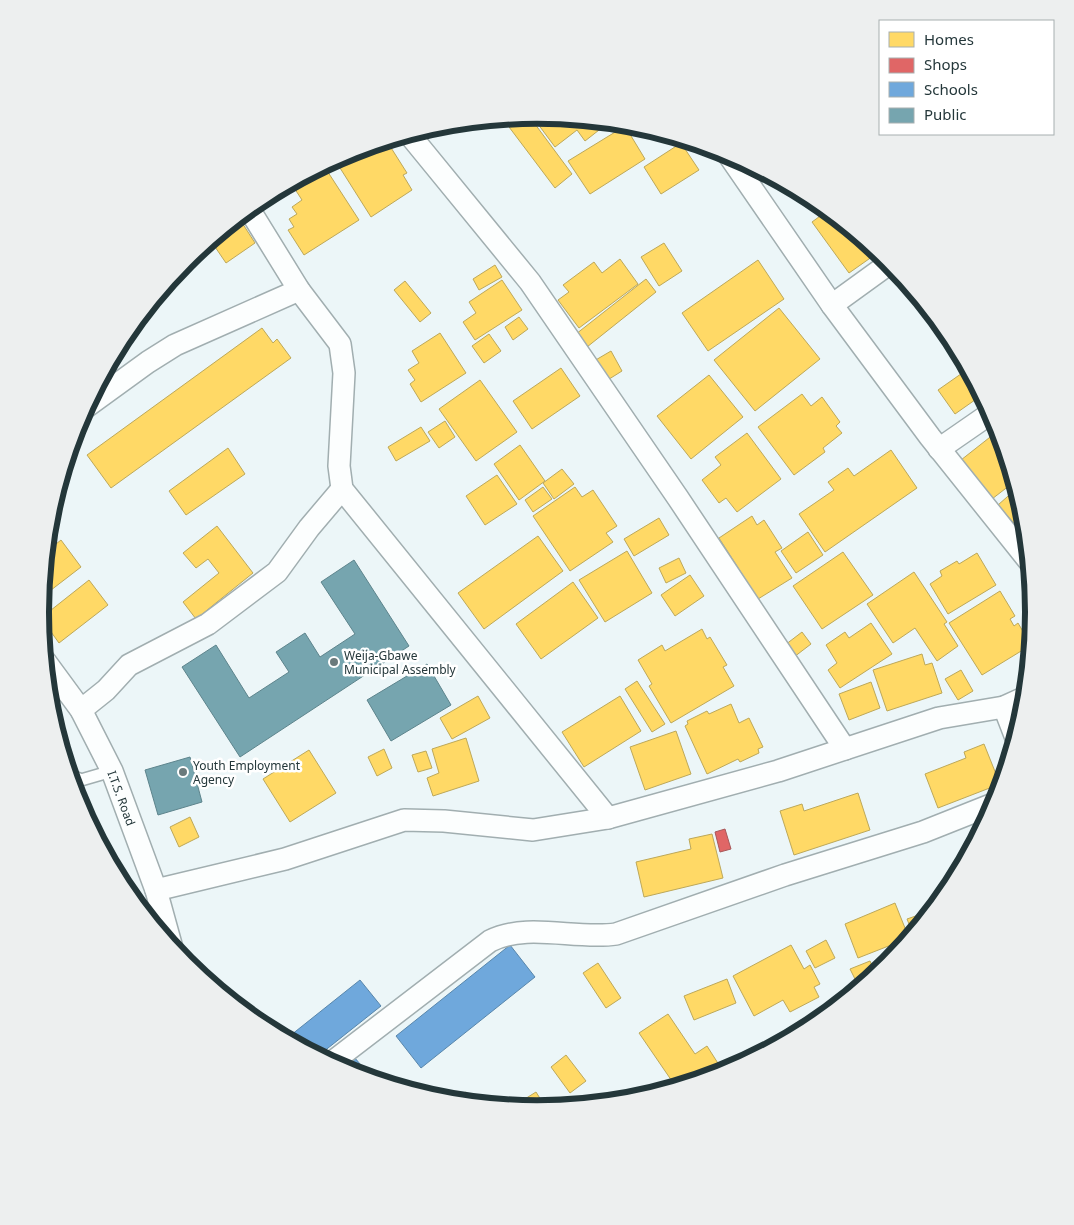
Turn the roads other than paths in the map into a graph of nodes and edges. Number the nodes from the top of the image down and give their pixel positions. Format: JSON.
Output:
{"nodes":[{"id":1,"x":414,"y":140,"type":"edge"},
{"id":2,"x":737,"y":167,"type":"edge"},
{"id":3,"x":253,"y":216,"type":"edge"},
{"id":4,"x":883,"y":268,"type":"edge"},
{"id":5,"x":299,"y":290,"type":"junction"},
{"id":6,"x":832,"y":305,"type":"junction"},
{"id":7,"x":99,"y":398,"type":"edge"},
{"id":8,"x":984,"y":418,"type":"edge"},
{"id":9,"x":939,"y":449,"type":"junction"},
{"id":10,"x":342,"y":489,"type":"junction"},
{"id":11,"x":1021,"y":551,"type":"edge"},
{"id":12,"x":53,"y":671,"type":"edge"},
{"id":13,"x":1017,"y":701,"type":"edge"},
{"id":14,"x":1004,"y":707,"type":"junction"},
{"id":15,"x":81,"y":710,"type":"junction"},
{"id":16,"x":1012,"y":727,"type":"edge"},
{"id":17,"x":845,"y":749,"type":"junction"},
{"id":18,"x":112,"y":770,"type":"junction"},
{"id":19,"x":79,"y":779,"type":"edge"},
{"id":20,"x":984,"y":808,"type":"edge"},
{"id":21,"x":608,"y":818,"type":"junction"},
{"id":22,"x":156,"y":890,"type":"junction"},
{"id":23,"x":167,"y":931,"type":"edge"},
{"id":24,"x":338,"y":1058,"type":"edge"}],
"edges":[{"from":1,"to":17,"type":"street"},
{"from":2,"to":6,"type":"street"},
{"from":3,"to":5,"type":"street"},
{"from":4,"to":6,"type":"street"},
{"from":5,"to":7,"type":"street"},
{"from":5,"to":10,"type":"street"},
{"from":6,"to":9,"type":"street"},
{"from":8,"to":9,"type":"street"},
{"from":9,"to":11,"type":"street"},
{"from":10,"to":15,"type":"street"},
{"from":10,"to":21,"type":"street"},
{"from":12,"to":15,"type":"street","name":"I.T.S. Road"},
{"from":13,"to":14,"type":"street"},
{"from":14,"to":16,"type":"street"},
{"from":14,"to":17,"type":"street"},
{"from":15,"to":18,"type":"street","name":"I.T.S. Road"},
{"from":17,"to":21,"type":"street"},
{"from":18,"to":19,"type":"lane"},
{"from":18,"to":22,"type":"street","name":"I.T.S. Road"},
{"from":20,"to":24,"type":"street"},
{"from":21,"to":22,"type":"street"},
{"from":22,"to":23,"type":"street","name":"I.T.S. Road"}]}
